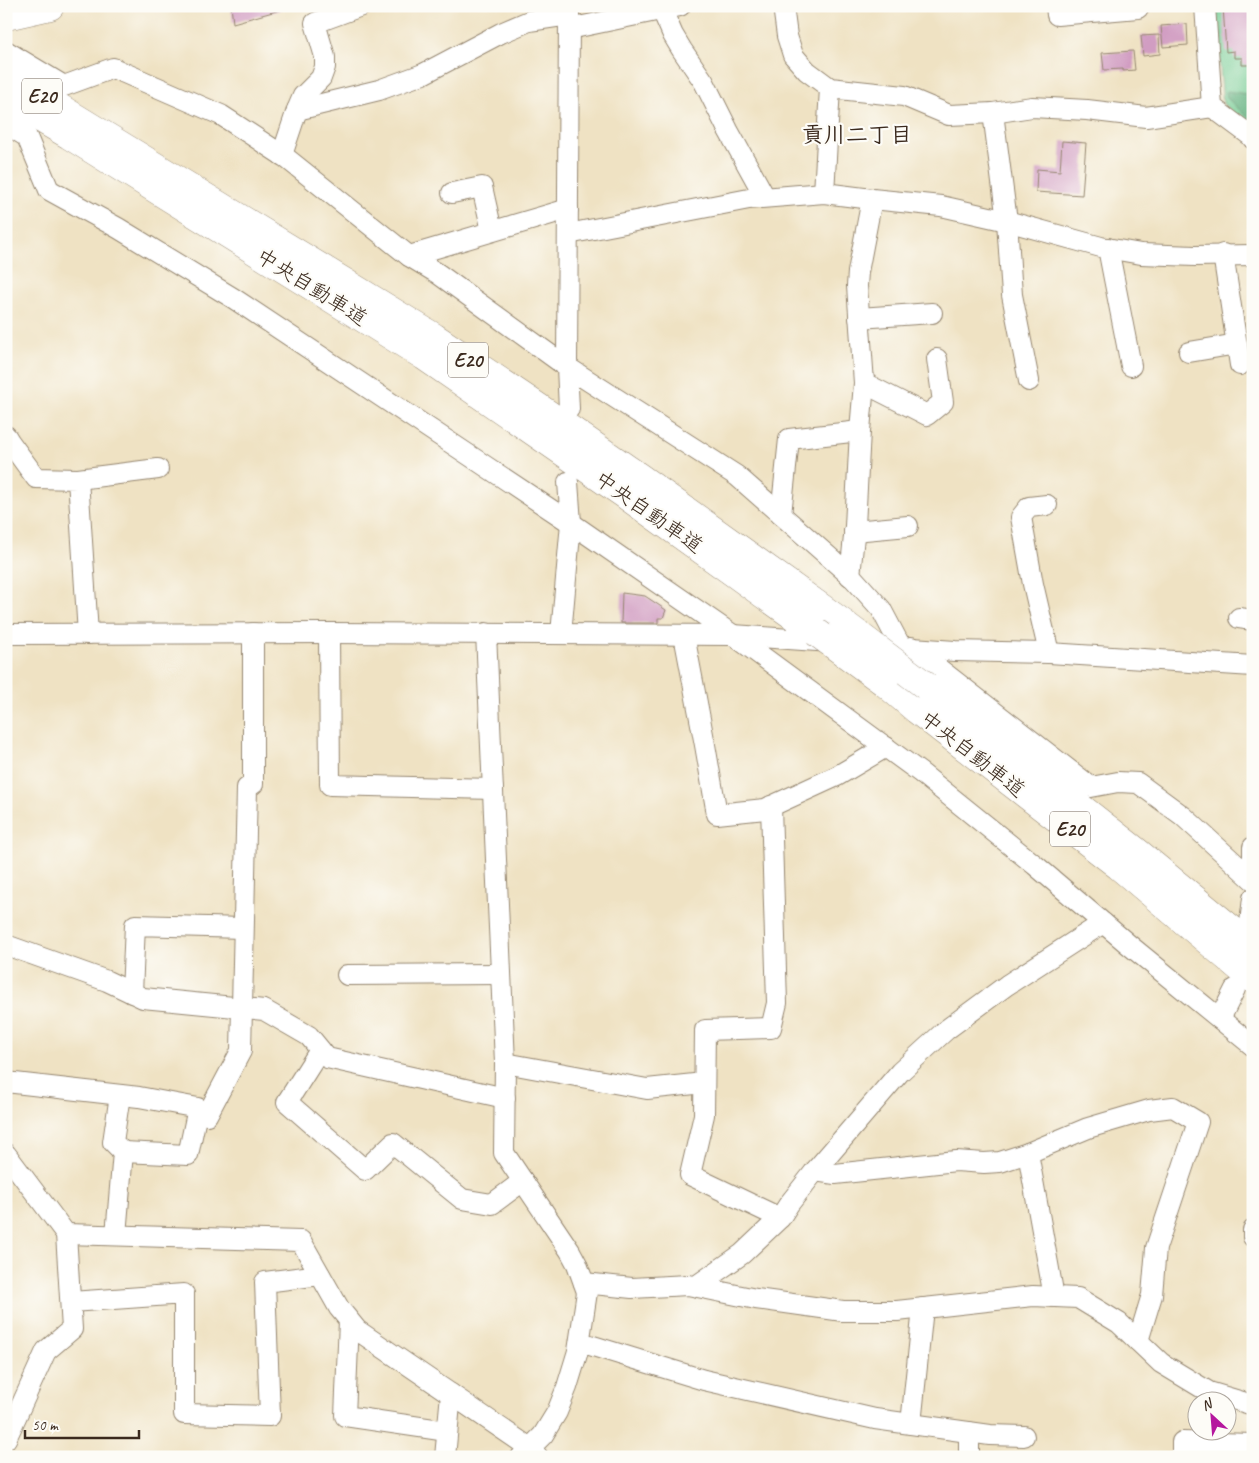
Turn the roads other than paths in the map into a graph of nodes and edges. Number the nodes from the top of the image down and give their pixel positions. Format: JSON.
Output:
{"nodes":[{"id":1,"x":50,"y":6,"type":"edge"},
{"id":2,"x":361,"y":6,"type":"edge"},
{"id":3,"x":782,"y":6,"type":"edge"},
{"id":4,"x":1056,"y":6,"type":"edge"},
{"id":5,"x":1138,"y":6,"type":"edge"},
{"id":6,"x":1204,"y":6,"type":"edge"},
{"id":7,"x":671,"y":8,"type":"edge"},
{"id":8,"x":6,"y":16,"type":"edge"},
{"id":9,"x":569,"y":17,"type":"edge"},
{"id":10,"x":6,"y":51,"type":"edge"},
{"id":11,"x":6,"y":75,"type":"edge"},
{"id":12,"x":830,"y":88,"type":"junction"},
{"id":13,"x":6,"y":98,"type":"edge"},
{"id":14,"x":1212,"y":106,"type":"junction"},
{"id":15,"x":297,"y":110,"type":"junction"},
{"id":16,"x":993,"y":113,"type":"junction"},
{"id":17,"x":6,"y":124,"type":"edge"},
{"id":18,"x":73,"y":126,"type":"junction"},
{"id":19,"x":1253,"y":139,"type":"edge"},
{"id":20,"x":282,"y":155,"type":"junction"},
{"id":21,"x":452,"y":193,"type":"dead end"},
{"id":22,"x":824,"y":193,"type":"junction"},
{"id":23,"x":765,"y":197,"type":"junction"},
{"id":24,"x":872,"y":199,"type":"junction"},
{"id":25,"x":568,"y":209,"type":"junction"},
{"id":26,"x":1007,"y":221,"type":"junction"},
{"id":27,"x":492,"y":231,"type":"junction"},
{"id":28,"x":568,"y":234,"type":"junction"},
{"id":29,"x":1108,"y":248,"type":"junction"},
{"id":30,"x":1223,"y":254,"type":"junction"},
{"id":31,"x":1253,"y":255,"type":"edge"},
{"id":32,"x":409,"y":256,"type":"junction"},
{"id":33,"x":932,"y":313,"type":"dead end"},
{"id":34,"x":859,"y":318,"type":"junction"},
{"id":35,"x":1236,"y":344,"type":"junction"},
{"id":36,"x":1189,"y":352,"type":"dead end"},
{"id":37,"x":937,"y":359,"type":"dead end"},
{"id":38,"x":1240,"y":365,"type":"dead end"},
{"id":39,"x":1131,"y":366,"type":"dead end"},
{"id":40,"x":567,"y":367,"type":"junction"},
{"id":41,"x":1029,"y":381,"type":"dead end"},
{"id":42,"x":864,"y":384,"type":"junction"},
{"id":43,"x":569,"y":409,"type":"dead end"},
{"id":44,"x":860,"y":431,"type":"junction"},
{"id":45,"x":6,"y":436,"type":"edge"},
{"id":46,"x":158,"y":468,"type":"dead end"},
{"id":47,"x":78,"y":479,"type":"junction"},
{"id":48,"x":568,"y":482,"type":"dead end"},
{"id":49,"x":1047,"y":506,"type":"dead end"},
{"id":50,"x":781,"y":515,"type":"junction"},
{"id":51,"x":571,"y":523,"type":"junction"},
{"id":52,"x":908,"y":526,"type":"dead end"},
{"id":53,"x":854,"y":531,"type":"junction"},
{"id":54,"x":850,"y":576,"type":"junction"},
{"id":55,"x":253,"y":633,"type":"junction"},
{"id":56,"x":328,"y":633,"type":"junction"},
{"id":57,"x":486,"y":633,"type":"junction"},
{"id":58,"x":6,"y":634,"type":"edge"},
{"id":59,"x":88,"y":634,"type":"junction"},
{"id":60,"x":561,"y":634,"type":"junction"},
{"id":61,"x":684,"y":635,"type":"junction"},
{"id":62,"x":733,"y":635,"type":"junction"},
{"id":63,"x":906,"y":647,"type":"junction"},
{"id":64,"x":1050,"y":653,"type":"junction"},
{"id":65,"x":1253,"y":666,"type":"edge"},
{"id":66,"x":886,"y":747,"type":"junction"},
{"id":67,"x":493,"y":789,"type":"junction"},
{"id":68,"x":771,"y":806,"type":"junction"},
{"id":69,"x":1253,"y":847,"type":"edge"},
{"id":70,"x":1253,"y":862,"type":"edge"},
{"id":71,"x":1253,"y":880,"type":"edge"},
{"id":72,"x":1253,"y":898,"type":"edge"},
{"id":73,"x":1103,"y":923,"type":"junction"},
{"id":74,"x":243,"y":928,"type":"junction"},
{"id":75,"x":1252,"y":935,"type":"edge"},
{"id":76,"x":6,"y":945,"type":"edge"},
{"id":77,"x":501,"y":974,"type":"junction"},
{"id":78,"x":347,"y":975,"type":"dead end"},
{"id":79,"x":1244,"y":984,"type":"edge"},
{"id":80,"x":132,"y":993,"type":"junction"},
{"id":81,"x":242,"y":1008,"type":"junction"},
{"id":82,"x":1220,"y":1019,"type":"junction"},
{"id":83,"x":1253,"y":1046,"type":"edge"},
{"id":84,"x":320,"y":1050,"type":"junction"},
{"id":85,"x":505,"y":1063,"type":"junction"},
{"id":86,"x":6,"y":1082,"type":"edge"},
{"id":87,"x":704,"y":1083,"type":"junction"},
{"id":88,"x":120,"y":1095,"type":"junction"},
{"id":89,"x":505,"y":1098,"type":"junction"},
{"id":90,"x":207,"y":1115,"type":"dead end"},
{"id":91,"x":123,"y":1152,"type":"junction"},
{"id":92,"x":1028,"y":1153,"type":"junction"},
{"id":93,"x":6,"y":1154,"type":"edge"},
{"id":94,"x":815,"y":1171,"type":"junction"},
{"id":95,"x":523,"y":1181,"type":"junction"},
{"id":96,"x":780,"y":1218,"type":"junction"},
{"id":97,"x":1253,"y":1230,"type":"edge"},
{"id":98,"x":66,"y":1234,"type":"junction"},
{"id":99,"x":116,"y":1235,"type":"junction"},
{"id":100,"x":1253,"y":1237,"type":"edge"},
{"id":101,"x":320,"y":1275,"type":"junction"},
{"id":102,"x":584,"y":1283,"type":"junction"},
{"id":103,"x":696,"y":1286,"type":"junction"},
{"id":104,"x":1054,"y":1297,"type":"junction"},
{"id":105,"x":71,"y":1302,"type":"junction"},
{"id":106,"x":923,"y":1308,"type":"junction"},
{"id":107,"x":349,"y":1321,"type":"junction"},
{"id":108,"x":1138,"y":1341,"type":"junction"},
{"id":109,"x":580,"y":1342,"type":"junction"},
{"id":110,"x":450,"y":1394,"type":"junction"},
{"id":111,"x":1253,"y":1405,"type":"edge"},
{"id":112,"x":912,"y":1424,"type":"junction"},
{"id":113,"x":448,"y":1431,"type":"junction"},
{"id":114,"x":969,"y":1432,"type":"junction"},
{"id":115,"x":1024,"y":1436,"type":"dead end"},
{"id":116,"x":6,"y":1440,"type":"edge"},
{"id":117,"x":1253,"y":1444,"type":"edge"},
{"id":118,"x":530,"y":1454,"type":"edge"},
{"id":119,"x":445,"y":1457,"type":"edge"},
{"id":120,"x":969,"y":1457,"type":"edge"},
{"id":121,"x":1182,"y":1457,"type":"edge"}],
"edges":[{"from":1,"to":8,"type":"highway"},
{"from":2,"to":15,"type":"street"},
{"from":3,"to":12,"type":"street"},
{"from":4,"to":5,"type":"street"},
{"from":6,"to":14,"type":"street"},
{"from":7,"to":9,"type":"street"},
{"from":7,"to":23,"type":"street"},
{"from":9,"to":15,"type":"street"},
{"from":9,"to":25,"type":"street"},
{"from":10,"to":20,"type":"street"},
{"from":11,"to":18,"type":"highway","name":"中央自動車道","number":"E20"},
{"from":12,"to":16,"type":"street"},
{"from":12,"to":22,"type":"street"},
{"from":13,"to":18,"type":"highway","name":"中央自動車道","number":"E20"},
{"from":14,"to":16,"type":"street"},
{"from":14,"to":19,"type":"street"},
{"from":15,"to":20,"type":"street"},
{"from":16,"to":26,"type":"street"},
{"from":17,"to":51,"type":"street"},
{"from":18,"to":75,"type":"highway","name":"中央自動車道","number":"E20","bridge":true},
{"from":18,"to":79,"type":"highway","name":"中央自動車道","number":"E20","bridge":true},
{"from":20,"to":32,"type":"street"},
{"from":21,"to":27,"type":"street"},
{"from":22,"to":23,"type":"street"},
{"from":22,"to":24,"type":"street"},
{"from":23,"to":28,"type":"street"},
{"from":24,"to":26,"type":"street"},
{"from":24,"to":34,"type":"street"},
{"from":25,"to":27,"type":"street"},
{"from":25,"to":28,"type":"street"},
{"from":26,"to":29,"type":"street"},
{"from":26,"to":41,"type":"street"},
{"from":27,"to":32,"type":"street"},
{"from":28,"to":40,"type":"street"},
{"from":29,"to":30,"type":"street"},
{"from":29,"to":39,"type":"street"},
{"from":30,"to":31,"type":"street"},
{"from":30,"to":35,"type":"street"},
{"from":32,"to":40,"type":"street"},
{"from":33,"to":34,"type":"street"},
{"from":34,"to":42,"type":"street"},
{"from":35,"to":36,"type":"street"},
{"from":35,"to":38,"type":"street"},
{"from":37,"to":42,"type":"street"},
{"from":40,"to":43,"type":"street"},
{"from":40,"to":50,"type":"street"},
{"from":42,"to":44,"type":"street"},
{"from":44,"to":50,"type":"street"},
{"from":44,"to":53,"type":"street"},
{"from":45,"to":47,"type":"street"},
{"from":46,"to":47,"type":"street"},
{"from":47,"to":59,"type":"street"},
{"from":48,"to":51,"type":"street"},
{"from":49,"to":64,"type":"street"},
{"from":50,"to":54,"type":"street"},
{"from":51,"to":60,"type":"street"},
{"from":51,"to":62,"type":"street"},
{"from":52,"to":53,"type":"street"},
{"from":53,"to":54,"type":"street"},
{"from":54,"to":63,"type":"street"},
{"from":55,"to":56,"type":"street"},
{"from":55,"to":59,"type":"street"},
{"from":55,"to":74,"type":"street"},
{"from":56,"to":57,"type":"street"},
{"from":56,"to":67,"type":"street"},
{"from":57,"to":60,"type":"street"},
{"from":57,"to":67,"type":"street"},
{"from":58,"to":59,"type":"street"},
{"from":60,"to":61,"type":"street"},
{"from":61,"to":62,"type":"street"},
{"from":61,"to":68,"type":"street"},
{"from":62,"to":63,"type":"street"},
{"from":62,"to":66,"type":"street"},
{"from":63,"to":64,"type":"street"},
{"from":63,"to":71,"type":"street"},
{"from":64,"to":65,"type":"street"},
{"from":66,"to":68,"type":"street"},
{"from":66,"to":73,"type":"street"},
{"from":67,"to":77,"type":"street"},
{"from":68,"to":87,"type":"street"},
{"from":69,"to":70,"type":"street"},
{"from":72,"to":75,"type":"street"},
{"from":73,"to":82,"type":"street"},
{"from":73,"to":94,"type":"street"},
{"from":74,"to":80,"type":"street"},
{"from":74,"to":81,"type":"street"},
{"from":76,"to":80,"type":"street"},
{"from":77,"to":78,"type":"street"},
{"from":77,"to":85,"type":"street"},
{"from":79,"to":82,"type":"street"},
{"from":80,"to":81,"type":"street"},
{"from":81,"to":84,"type":"street"},
{"from":81,"to":90,"type":"street"},
{"from":82,"to":83,"type":"street"},
{"from":84,"to":89,"type":"street"},
{"from":84,"to":95,"type":"street"},
{"from":85,"to":87,"type":"street"},
{"from":85,"to":89,"type":"street"},
{"from":86,"to":88,"type":"street"},
{"from":87,"to":96,"type":"street"},
{"from":88,"to":91,"type":"street"},
{"from":88,"to":91,"type":"street"},
{"from":89,"to":95,"type":"street"},
{"from":91,"to":99,"type":"street"},
{"from":92,"to":94,"type":"street"},
{"from":92,"to":104,"type":"street"},
{"from":92,"to":108,"type":"street"},
{"from":93,"to":98,"type":"street"},
{"from":94,"to":96,"type":"street"},
{"from":95,"to":102,"type":"street"},
{"from":96,"to":103,"type":"street"},
{"from":97,"to":100,"type":"street"},
{"from":98,"to":99,"type":"street"},
{"from":98,"to":105,"type":"street"},
{"from":99,"to":101,"type":"street"},
{"from":101,"to":105,"type":"street"},
{"from":101,"to":107,"type":"street"},
{"from":102,"to":103,"type":"street"},
{"from":102,"to":109,"type":"street"},
{"from":103,"to":106,"type":"street"},
{"from":104,"to":106,"type":"street"},
{"from":104,"to":108,"type":"street"},
{"from":105,"to":116,"type":"street"},
{"from":106,"to":112,"type":"street"},
{"from":107,"to":110,"type":"street"},
{"from":107,"to":113,"type":"street"},
{"from":108,"to":111,"type":"street"},
{"from":109,"to":112,"type":"street"},
{"from":109,"to":118,"type":"street"},
{"from":110,"to":113,"type":"street"},
{"from":110,"to":118,"type":"street"},
{"from":112,"to":114,"type":"street"},
{"from":113,"to":119,"type":"street"},
{"from":114,"to":115,"type":"street"},
{"from":114,"to":120,"type":"street"},
{"from":117,"to":121,"type":"street"}]}
